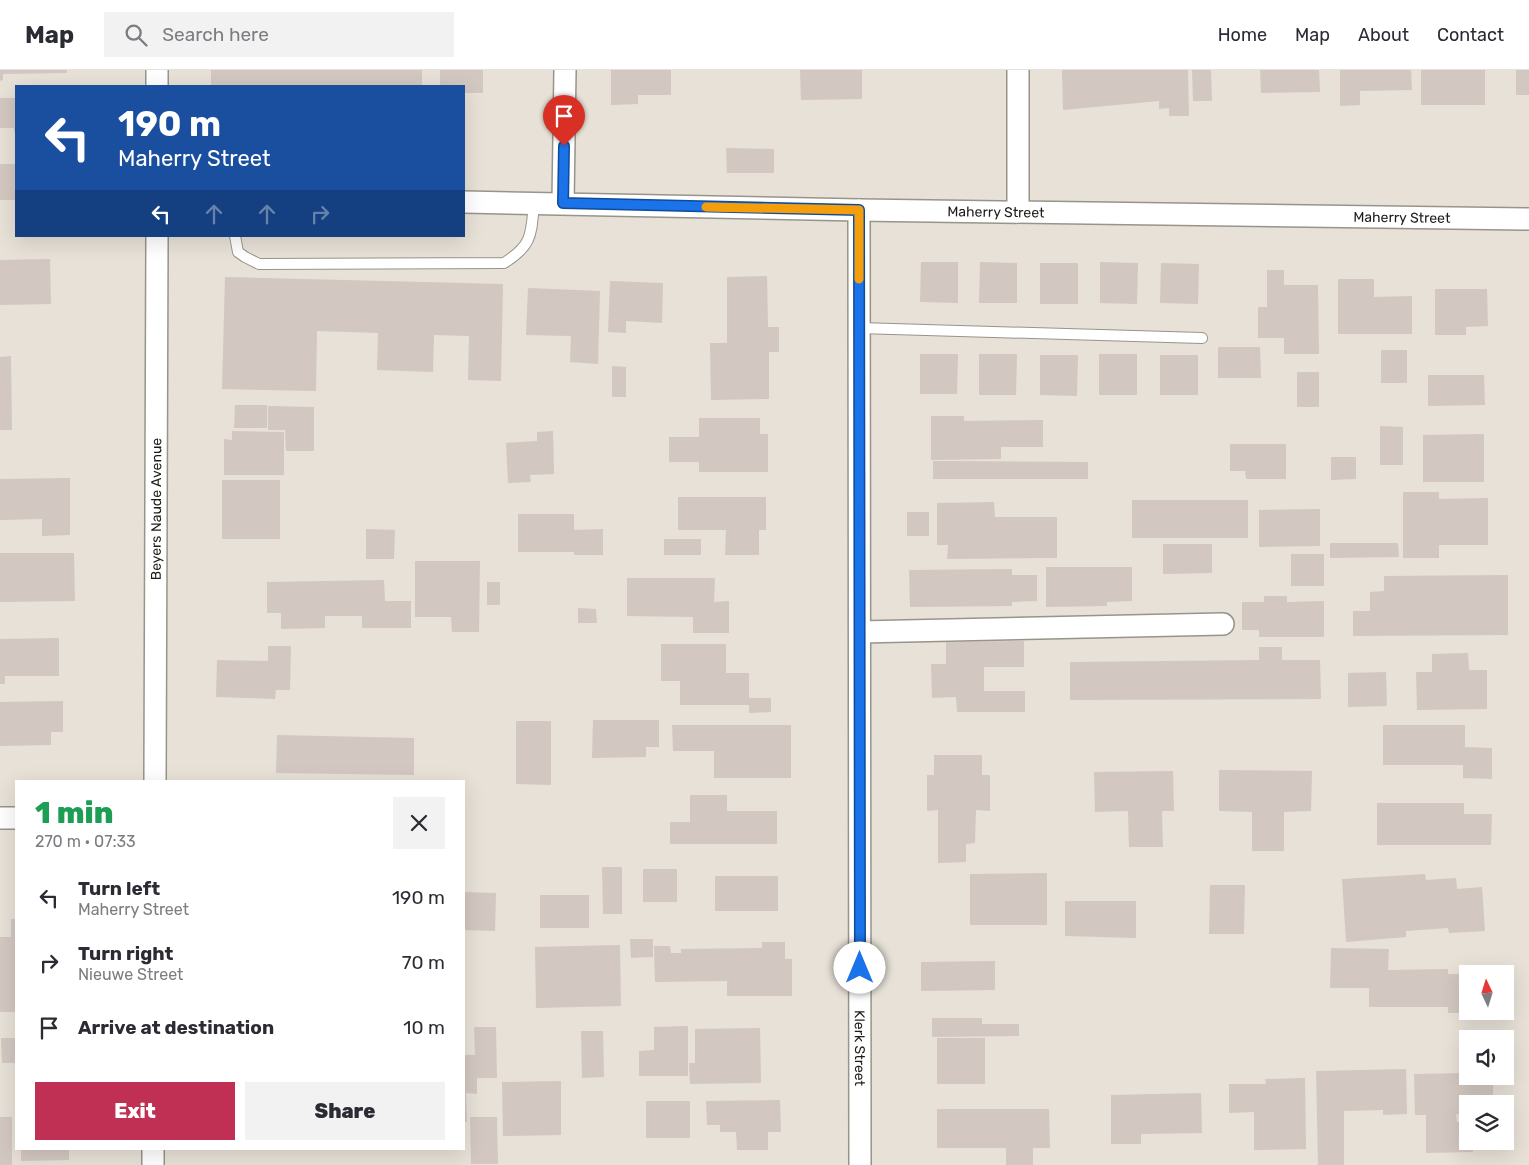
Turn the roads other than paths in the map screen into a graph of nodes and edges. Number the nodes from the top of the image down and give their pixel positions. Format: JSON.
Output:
{"nodes":[{"id":1,"x":158,"y":70,"type":"edge"},
{"id":2,"x":565,"y":70,"type":"edge"},
{"id":3,"x":1018,"y":70,"type":"edge"},
{"id":4,"x":158,"y":85,"type":"edge"},
{"id":5,"x":465,"y":202,"type":"edge"},
{"id":6,"x":534,"y":203,"type":"junction"},
{"id":7,"x":563,"y":203,"type":"junction"},
{"id":8,"x":859,"y":210,"type":"junction"},
{"id":9,"x":1018,"y":212,"type":"junction"},
{"id":10,"x":1529,"y":219,"type":"edge"},
{"id":11,"x":157,"y":237,"type":"edge"},
{"id":12,"x":235,"y":237,"type":"edge"},
{"id":13,"x":859,"y":328,"type":"junction"},
{"id":14,"x":1202,"y":338,"type":"dead end"},
{"id":15,"x":1223,"y":624,"type":"dead end"},
{"id":16,"x":860,"y":632,"type":"junction"},
{"id":17,"x":155,"y":780,"type":"edge"},
{"id":18,"x":0,"y":818,"type":"edge"},
{"id":19,"x":15,"y":818,"type":"edge"},
{"id":20,"x":153,"y":1150,"type":"edge"},
{"id":21,"x":153,"y":1165,"type":"edge"},
{"id":22,"x":860,"y":1165,"type":"edge"}],
"edges":[{"from":1,"to":4,"type":"street"},
{"from":2,"to":7,"type":"street"},
{"from":3,"to":9,"type":"street"},
{"from":5,"to":6,"type":"street","name":"Maherry Street"},
{"from":6,"to":7,"type":"street","name":"Maherry Street"},
{"from":6,"to":12,"type":"lane"},
{"from":7,"to":8,"type":"street","name":"Maherry Street"},
{"from":8,"to":9,"type":"street","name":"Maherry Street"},
{"from":8,"to":13,"type":"street","name":"Klerk Street"},
{"from":9,"to":10,"type":"street","name":"Maherry Street"},
{"from":11,"to":17,"type":"street","name":"Beyers Naude Avenue"},
{"from":13,"to":14,"type":"lane"},
{"from":13,"to":16,"type":"street","name":"Klerk Street"},
{"from":15,"to":16,"type":"street"},
{"from":16,"to":22,"type":"street","name":"Klerk Street"},
{"from":18,"to":19,"type":"street"},
{"from":20,"to":21,"type":"street"}]}
